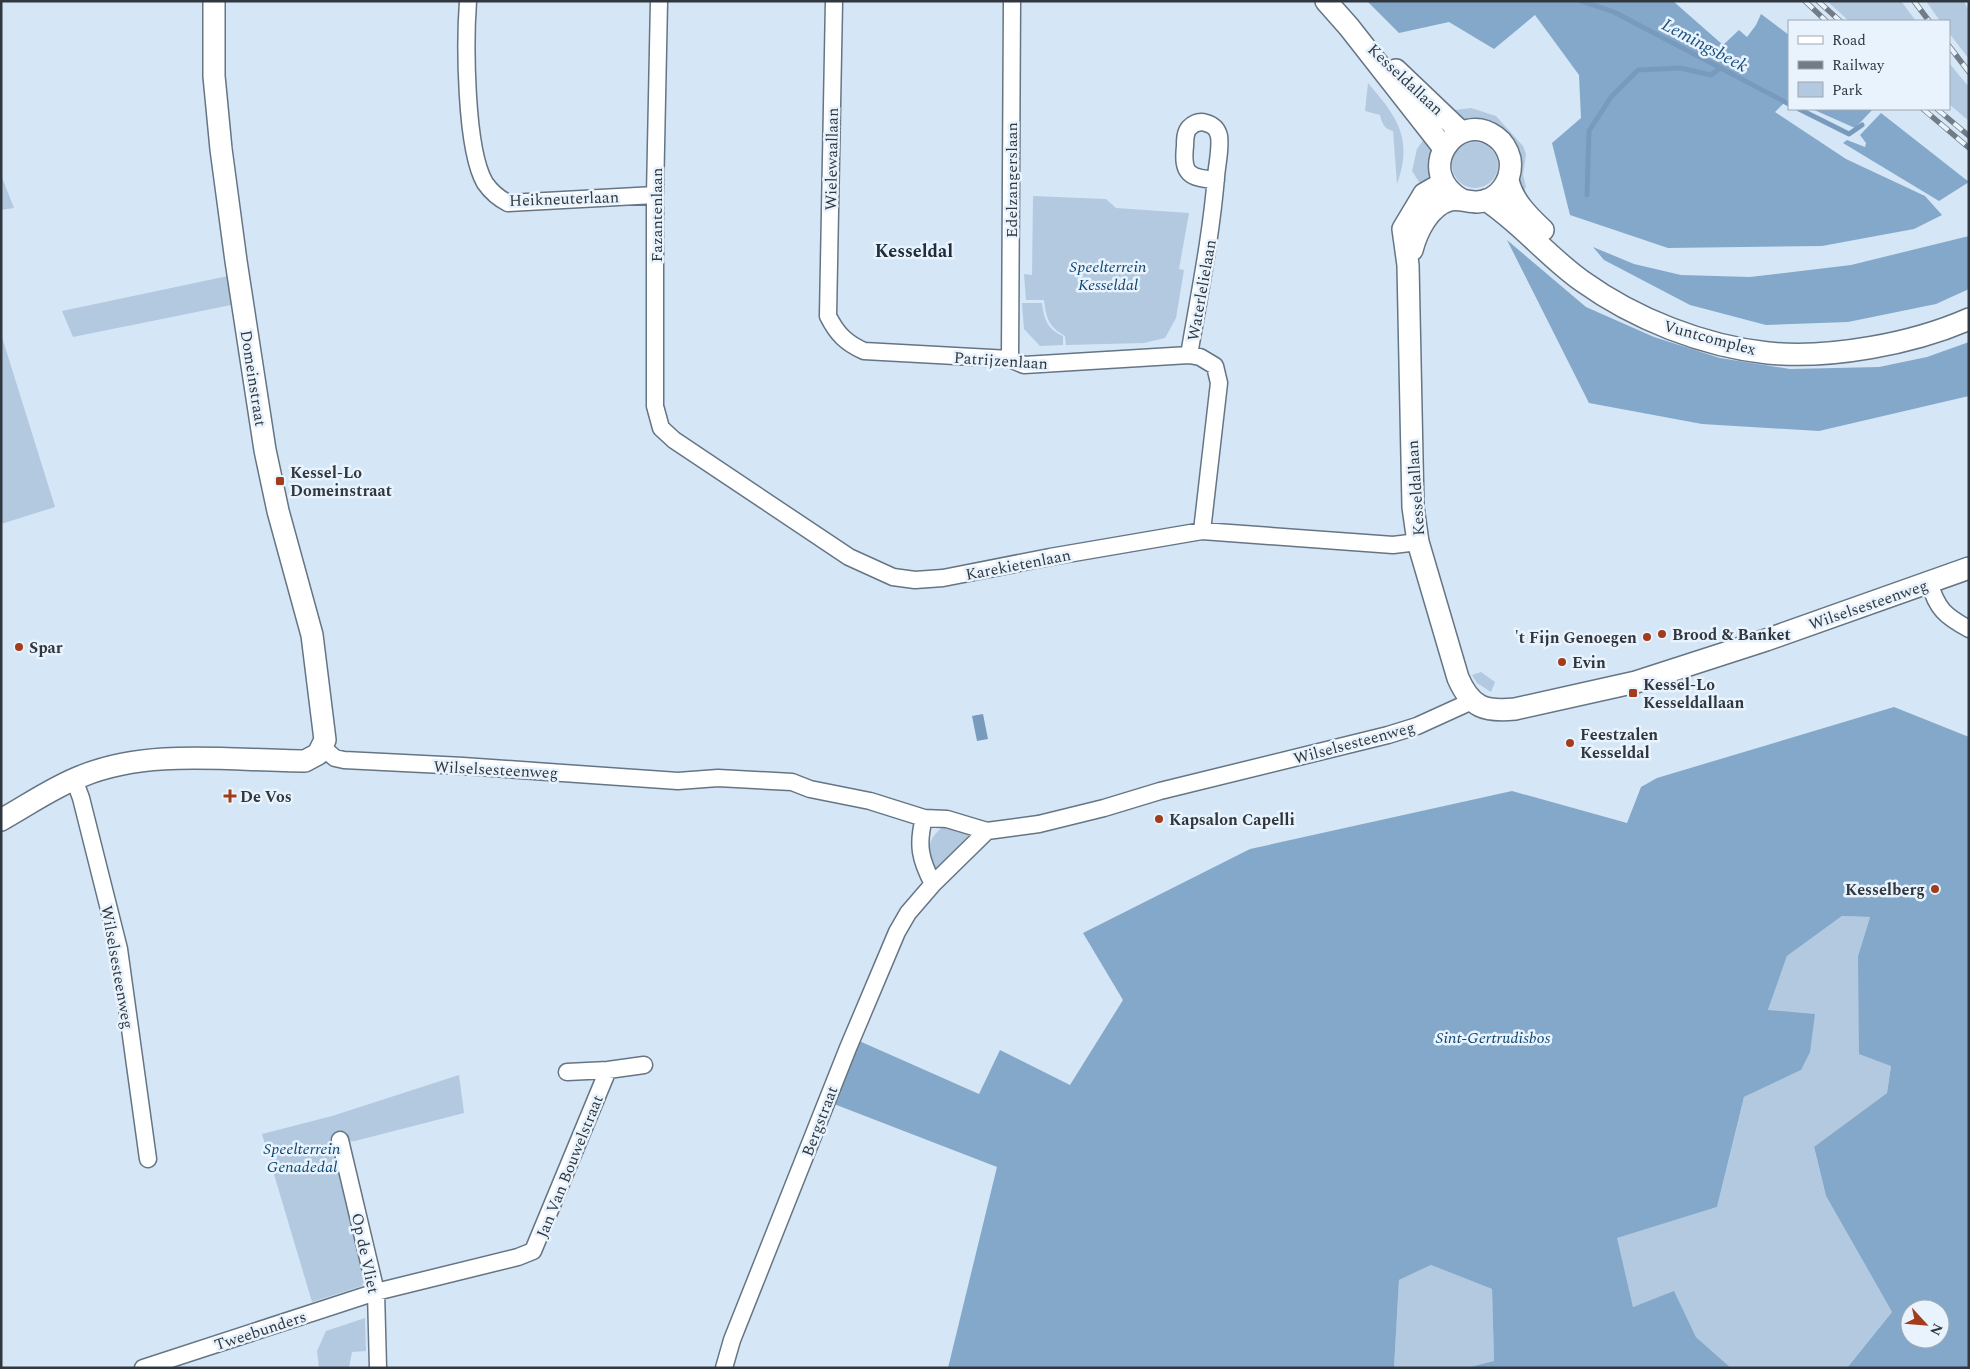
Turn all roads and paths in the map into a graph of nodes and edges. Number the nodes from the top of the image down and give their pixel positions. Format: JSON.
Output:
{"nodes":[{"id":1,"x":214,"y":1,"type":"edge"},
{"id":2,"x":468,"y":1,"type":"edge"},
{"id":3,"x":659,"y":1,"type":"edge"},
{"id":4,"x":834,"y":1,"type":"edge"},
{"id":5,"x":1012,"y":1,"type":"edge"},
{"id":6,"x":1326,"y":1,"type":"edge"},
{"id":7,"x":1349,"y":27,"type":"junction"},
{"id":8,"x":1461,"y":132,"type":"junction"},
{"id":9,"x":1443,"y":147,"type":"junction"},
{"id":10,"x":1216,"y":180,"type":"dead end"},
{"id":11,"x":1508,"y":180,"type":"junction"},
{"id":12,"x":1443,"y":183,"type":"junction"},
{"id":13,"x":655,"y":195,"type":"junction"},
{"id":14,"x":1462,"y":200,"type":"junction"},
{"id":15,"x":1486,"y":200,"type":"junction"},
{"id":16,"x":1408,"y":265,"type":"junction"},
{"id":17,"x":1969,"y":306,"type":"edge"},
{"id":18,"x":828,"y":316,"type":"joint"},
{"id":19,"x":1969,"y":319,"type":"edge"},
{"id":20,"x":1190,"y":355,"type":"junction"},
{"id":21,"x":1010,"y":359,"type":"junction"},
{"id":22,"x":661,"y":428,"type":"joint"},
{"id":23,"x":1202,"y":531,"type":"junction"},
{"id":24,"x":1418,"y":542,"type":"junction"},
{"id":25,"x":1969,"y":568,"type":"edge"},
{"id":26,"x":1930,"y":582,"type":"junction"},
{"id":27,"x":1969,"y":629,"type":"edge"},
{"id":28,"x":1472,"y":701,"type":"junction"},
{"id":29,"x":322,"y":748,"type":"junction"},
{"id":30,"x":74,"y":779,"type":"junction"},
{"id":31,"x":924,"y":818,"type":"junction"},
{"id":32,"x":1,"y":820,"type":"edge"},
{"id":33,"x":987,"y":831,"type":"junction"},
{"id":34,"x":933,"y":884,"type":"junction"},
{"id":35,"x":644,"y":1066,"type":"dead end"},
{"id":36,"x":608,"y":1070,"type":"junction"},
{"id":37,"x":567,"y":1072,"type":"dead end"},
{"id":38,"x":340,"y":1140,"type":"dead end"},
{"id":39,"x":148,"y":1159,"type":"dead end"},
{"id":40,"x":376,"y":1292,"type":"junction"},
{"id":41,"x":143,"y":1368,"type":"edge"},
{"id":42,"x":378,"y":1368,"type":"edge"},
{"id":43,"x":724,"y":1368,"type":"edge"}],
"edges":[{"from":1,"to":29,"type":"street","name":"Domeinstraat"},
{"from":2,"to":13,"type":"street","name":"Heikneuterlaan"},
{"from":3,"to":13,"type":"street","name":"Fazantenlaan"},
{"from":4,"to":18,"type":"street","name":"Wielewaallaan"},
{"from":5,"to":21,"type":"street","name":"Edelzangerslaan"},
{"from":6,"to":7,"type":"street","name":"Kesseldallaan"},
{"from":7,"to":8,"type":"street","name":"Kesseldallaan"},
{"from":7,"to":9,"type":"street","name":"Kesseldallaan"},
{"from":8,"to":9,"type":"street"},
{"from":8,"to":11,"type":"street"},
{"from":9,"to":12,"type":"street"},
{"from":10,"to":20,"type":"street","name":"Waterlelielaan"},
{"from":11,"to":15,"type":"street"},
{"from":11,"to":17,"type":"street","name":"Vuntcomplex"},
{"from":12,"to":14,"type":"street"},
{"from":12,"to":16,"type":"street","name":"Kesseldallaan"},
{"from":13,"to":22,"type":"street","name":"Fazantenlaan"},
{"from":14,"to":15,"type":"street","name":"Kesseldallaan"},
{"from":14,"to":16,"type":"street","name":"Kesseldallaan"},
{"from":15,"to":19,"type":"street","name":"Vuntcomplex"},
{"from":16,"to":24,"type":"street","name":"Kesseldallaan"},
{"from":18,"to":21,"type":"street","name":"Patrijzenlaan"},
{"from":20,"to":21,"type":"street","name":"Patrijzenlaan"},
{"from":20,"to":23,"type":"street","name":"Waterlelielaan"},
{"from":22,"to":23,"type":"street","name":"Karekietenlaan"},
{"from":23,"to":24,"type":"street","name":"Karekietenlaan"},
{"from":24,"to":28,"type":"street","name":"Kesseldallaan"},
{"from":25,"to":26,"type":"street","name":"Wilselsesteenweg"},
{"from":26,"to":27,"type":"street"},
{"from":26,"to":28,"type":"street","name":"Wilselsesteenweg"},
{"from":28,"to":33,"type":"street","name":"Wilselsesteenweg"},
{"from":29,"to":30,"type":"street"},
{"from":29,"to":31,"type":"street","name":"Wilselsesteenweg"},
{"from":30,"to":32,"type":"street"},
{"from":30,"to":39,"type":"street","name":"Wilselsesteenweg"},
{"from":31,"to":33,"type":"street","name":"Wilselsesteenweg"},
{"from":31,"to":34,"type":"street"},
{"from":33,"to":34,"type":"street"},
{"from":34,"to":43,"type":"street","name":"Bergstraat"},
{"from":35,"to":36,"type":"street","name":"Jan Van Bouwelstraat"},
{"from":36,"to":37,"type":"street","name":"Jan Van Bouwelstraat"},
{"from":36,"to":40,"type":"street","name":"Jan Van Bouwelstraat"},
{"from":38,"to":40,"type":"street","name":"Op de Vliet"},
{"from":40,"to":41,"type":"street","name":"Tweebunders"},
{"from":40,"to":42,"type":"street","name":"Op de Vliet"}]}
